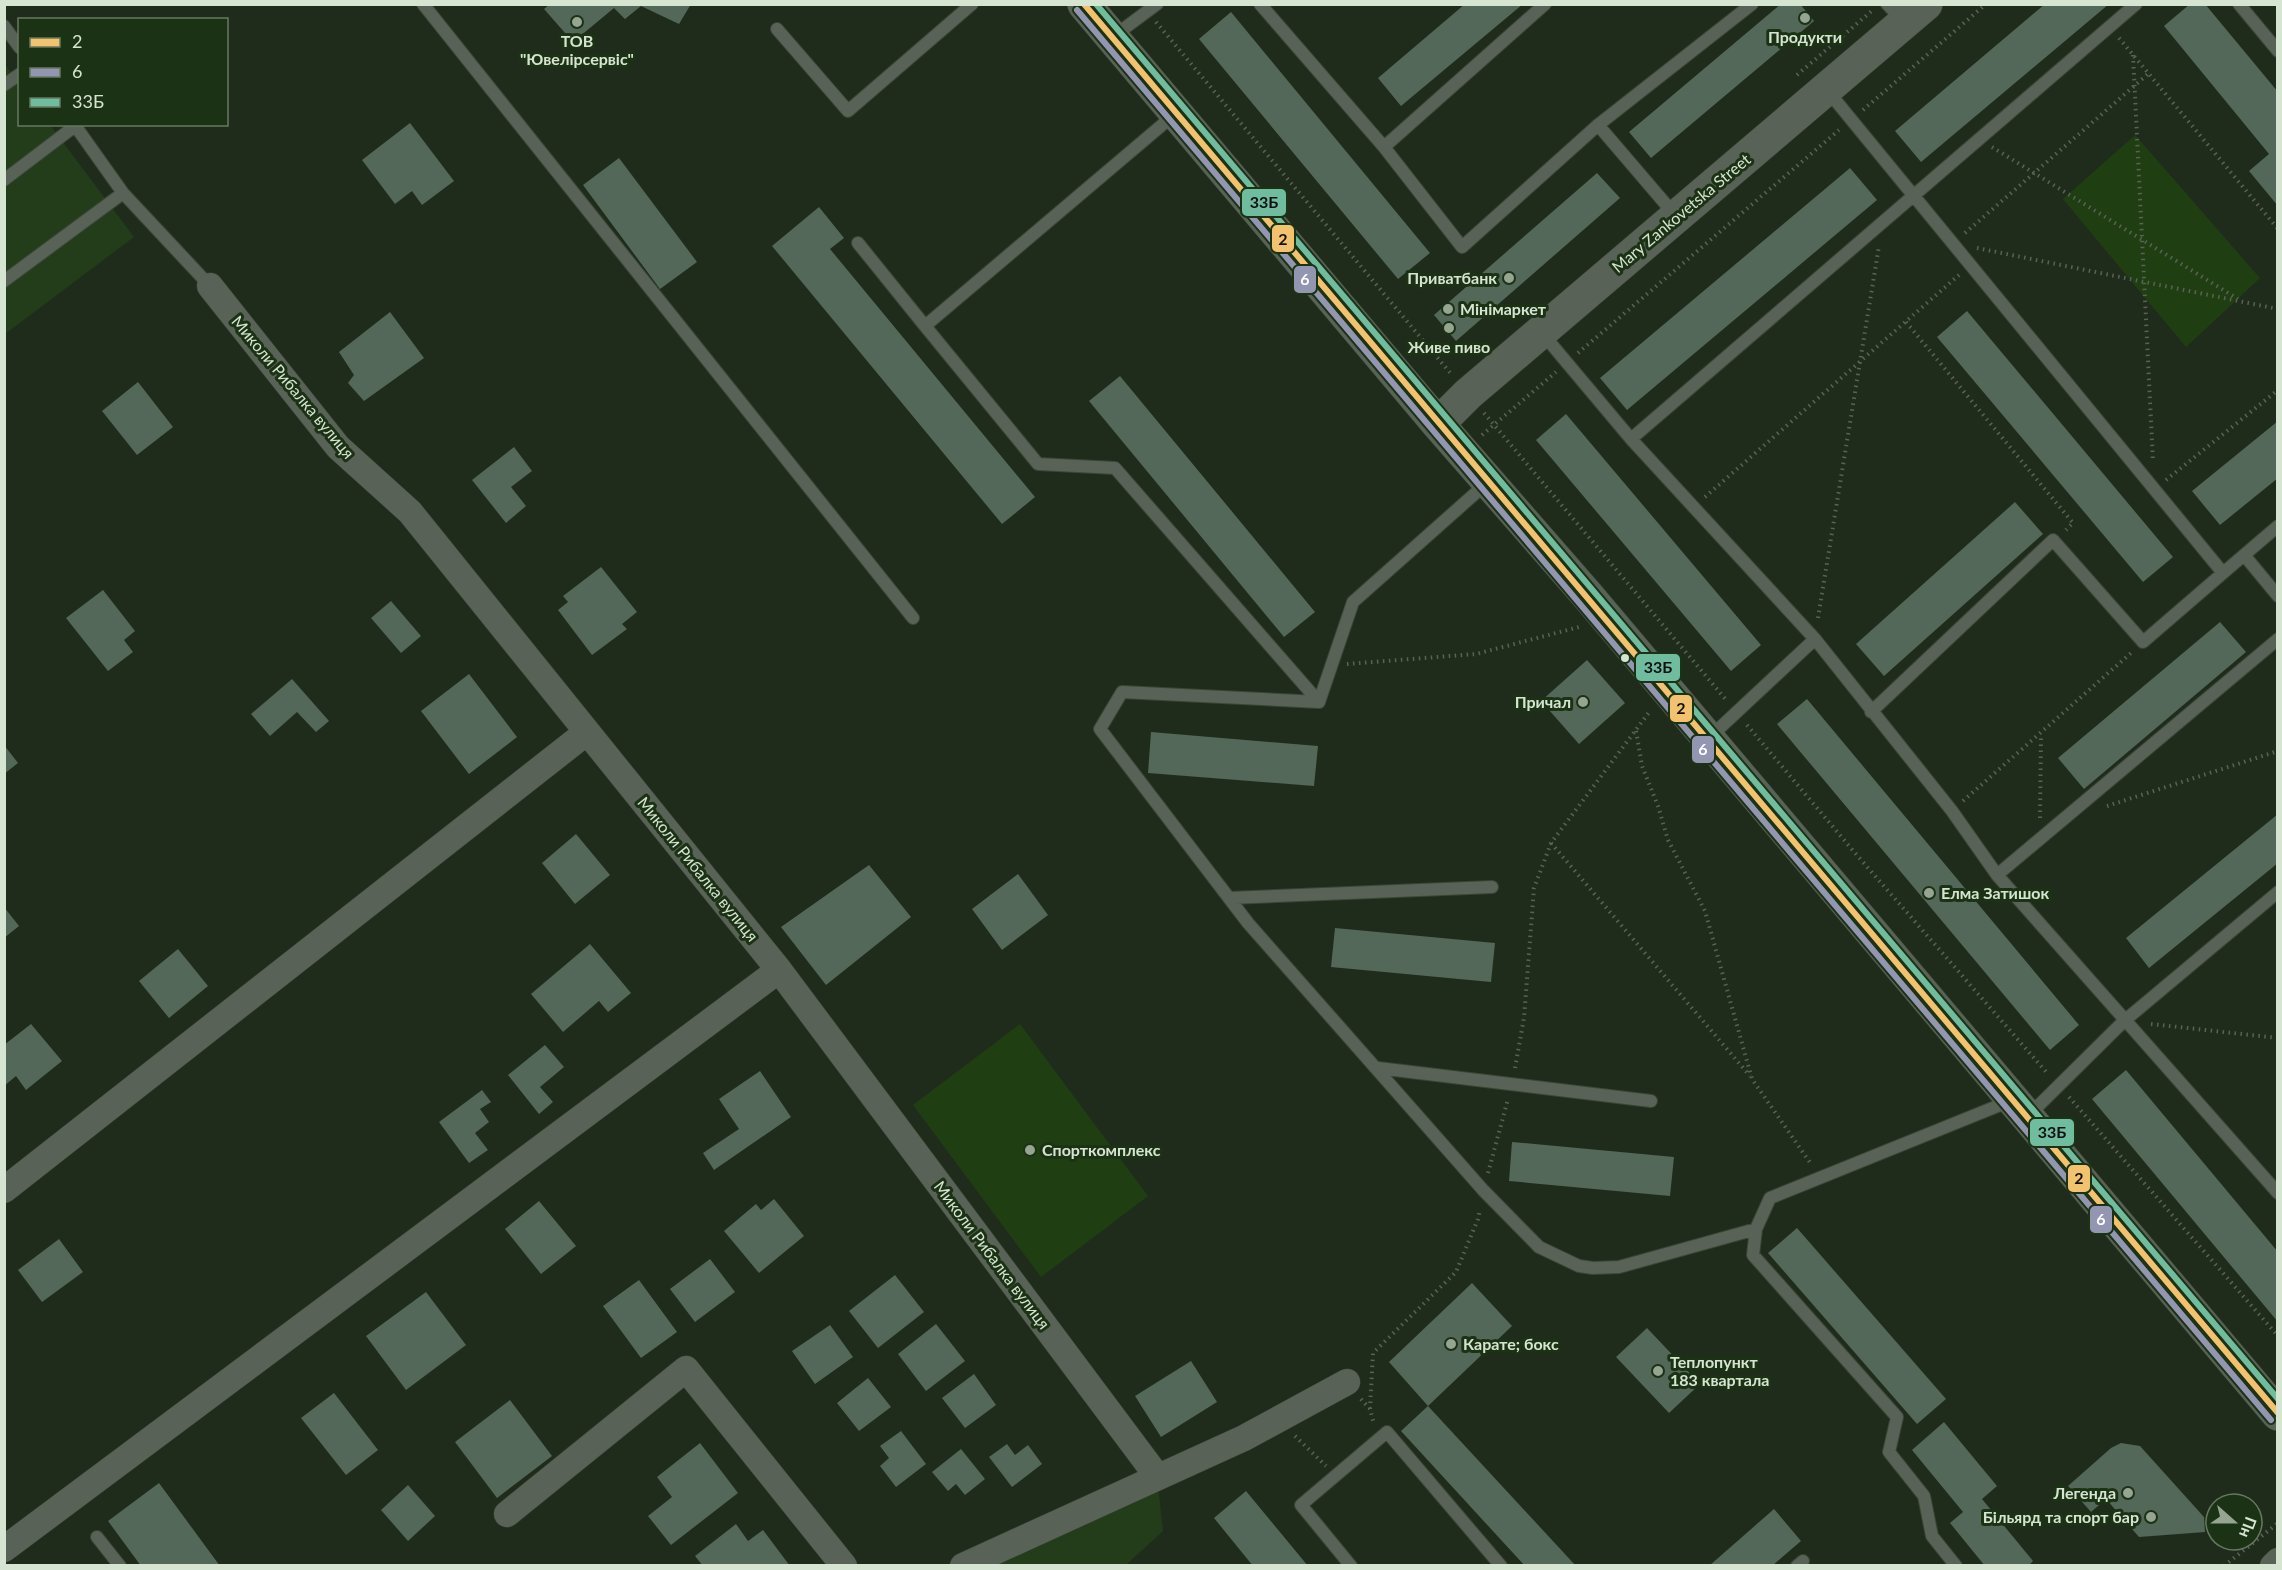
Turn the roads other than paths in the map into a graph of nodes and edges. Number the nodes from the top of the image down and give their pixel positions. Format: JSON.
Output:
{"nodes":[{"id":1,"x":423,"y":4,"type":"edge"},
{"id":2,"x":972,"y":4,"type":"edge"},
{"id":3,"x":1084,"y":4,"type":"edge"},
{"id":4,"x":1260,"y":4,"type":"edge"},
{"id":5,"x":1545,"y":4,"type":"edge"},
{"id":6,"x":1752,"y":4,"type":"edge"},
{"id":7,"x":2136,"y":4,"type":"edge"},
{"id":8,"x":2239,"y":4,"type":"edge"},
{"id":9,"x":1152,"y":8,"type":"edge"},
{"id":10,"x":1906,"y":11,"type":"edge"},
{"id":11,"x":4,"y":27,"type":"edge"},
{"id":12,"x":777,"y":29,"type":"dead end"},
{"id":13,"x":1112,"y":38,"type":"junction"},
{"id":14,"x":18,"y":45,"type":"edge"},
{"id":15,"x":2277,"y":51,"type":"edge"},
{"id":16,"x":18,"y":75,"type":"edge"},
{"id":17,"x":4,"y":85,"type":"edge"},
{"id":18,"x":1827,"y":89,"type":"junction"},
{"id":19,"x":1175,"y":113,"type":"junction"},
{"id":20,"x":1598,"y":124,"type":"junction"},
{"id":21,"x":74,"y":126,"type":"edge"},
{"id":22,"x":76,"y":126,"type":"edge"},
{"id":23,"x":1384,"y":147,"type":"junction"},
{"id":24,"x":4,"y":180,"type":"edge"},
{"id":25,"x":123,"y":193,"type":"junction"},
{"id":26,"x":1913,"y":194,"type":"junction"},
{"id":27,"x":1676,"y":217,"type":"junction"},
{"id":28,"x":858,"y":243,"type":"dead end"},
{"id":29,"x":4,"y":280,"type":"edge"},
{"id":30,"x":210,"y":286,"type":"joint"},
{"id":31,"x":925,"y":326,"type":"junction"},
{"id":32,"x":1541,"y":332,"type":"junction"},
{"id":33,"x":1438,"y":424,"type":"junction"},
{"id":34,"x":1631,"y":439,"type":"junction"},
{"id":35,"x":1488,"y":481,"type":"junction"},
{"id":36,"x":2277,"y":526,"type":"edge"},
{"id":37,"x":2244,"y":555,"type":"junction"},
{"id":38,"x":2223,"y":573,"type":"junction"},
{"id":39,"x":2277,"y":596,"type":"edge"},
{"id":40,"x":913,"y":618,"type":"dead end"},
{"id":41,"x":1815,"y":639,"type":"junction"},
{"id":42,"x":2277,"y":639,"type":"edge"},
{"id":43,"x":1319,"y":702,"type":"junction"},
{"id":44,"x":1870,"y":712,"type":"junction"},
{"id":45,"x":587,"y":732,"type":"junction"},
{"id":46,"x":1708,"y":740,"type":"junction"},
{"id":47,"x":1997,"y":875,"type":"junction"},
{"id":48,"x":1492,"y":887,"type":"dead end"},
{"id":49,"x":2277,"y":892,"type":"edge"},
{"id":50,"x":1229,"y":898,"type":"junction"},
{"id":51,"x":779,"y":970,"type":"junction"},
{"id":52,"x":2124,"y":1021,"type":"junction"},
{"id":53,"x":1378,"y":1068,"type":"junction"},
{"id":54,"x":1651,"y":1101,"type":"dead end"},
{"id":55,"x":2019,"y":1109,"type":"junction"},
{"id":56,"x":4,"y":1190,"type":"edge"},
{"id":57,"x":2277,"y":1193,"type":"edge"},
{"id":58,"x":1756,"y":1229,"type":"junction"},
{"id":59,"x":1347,"y":1382,"type":"road end"},
{"id":60,"x":2277,"y":1414,"type":"edge"},
{"id":61,"x":1157,"y":1476,"type":"junction"},
{"id":62,"x":507,"y":1514,"type":"dead end"},
{"id":63,"x":97,"y":1537,"type":"dead end"},
{"id":64,"x":4,"y":1549,"type":"edge"},
{"id":65,"x":4,"y":1559,"type":"edge"},
{"id":66,"x":2277,"y":1561,"type":"edge"},
{"id":67,"x":10,"y":1566,"type":"edge"},
{"id":68,"x":120,"y":1566,"type":"edge"},
{"id":69,"x":844,"y":1566,"type":"edge"},
{"id":70,"x":963,"y":1566,"type":"edge"},
{"id":71,"x":1351,"y":1566,"type":"edge"},
{"id":72,"x":1501,"y":1566,"type":"edge"},
{"id":73,"x":1956,"y":1566,"type":"edge"},
{"id":74,"x":2273,"y":1566,"type":"edge"}],
"edges":[{"from":1,"to":40,"type":"lane"},
{"from":2,"to":12,"type":"lane"},
{"from":3,"to":13,"type":"street"},
{"from":4,"to":23,"type":"lane"},
{"from":5,"to":23,"type":"lane"},
{"from":6,"to":20,"type":"lane"},
{"from":7,"to":26,"type":"lane"},
{"from":8,"to":15,"type":"lane"},
{"from":9,"to":13,"type":"lane"},
{"from":10,"to":18,"type":"street","name":"Mary Zankovetska Street"},
{"from":11,"to":14,"type":"lane"},
{"from":13,"to":19,"type":"street"},
{"from":16,"to":17,"type":"lane"},
{"from":18,"to":26,"type":"lane"},
{"from":18,"to":27,"type":"street","name":"Mary Zankovetska Street"},
{"from":19,"to":31,"type":"lane"},
{"from":19,"to":33,"type":"street"},
{"from":20,"to":23,"type":"lane"},
{"from":20,"to":27,"type":"lane"},
{"from":21,"to":24,"type":"lane"},
{"from":22,"to":25,"type":"lane"},
{"from":25,"to":29,"type":"lane"},
{"from":25,"to":30,"type":"lane"},
{"from":26,"to":34,"type":"lane"},
{"from":26,"to":38,"type":"lane"},
{"from":27,"to":32,"type":"street","name":"Mary Zankovetska Street"},
{"from":28,"to":31,"type":"lane"},
{"from":30,"to":45,"type":"street","name":"Миколи Рибалка вулиця"},
{"from":31,"to":43,"type":"lane"},
{"from":32,"to":33,"type":"street","name":"Mary Zankovetska Street"},
{"from":32,"to":34,"type":"lane"},
{"from":33,"to":35,"type":"street"},
{"from":34,"to":41,"type":"lane"},
{"from":35,"to":43,"type":"lane"},
{"from":35,"to":46,"type":"street"},
{"from":36,"to":37,"type":"lane"},
{"from":37,"to":38,"type":"lane"},
{"from":37,"to":39,"type":"lane"},
{"from":38,"to":44,"type":"lane"},
{"from":41,"to":44,"type":"lane"},
{"from":41,"to":46,"type":"lane"},
{"from":42,"to":47,"type":"lane"},
{"from":43,"to":50,"type":"lane"},
{"from":44,"to":47,"type":"lane"},
{"from":45,"to":51,"type":"street","name":"Миколи Рибалка вулиця"},
{"from":45,"to":56,"type":"street"},
{"from":46,"to":55,"type":"street"},
{"from":47,"to":52,"type":"lane"},
{"from":48,"to":50,"type":"lane"},
{"from":49,"to":52,"type":"lane"},
{"from":50,"to":53,"type":"lane"},
{"from":51,"to":61,"type":"street","name":"Миколи Рибалка вулиця"},
{"from":51,"to":64,"type":"street"},
{"from":52,"to":55,"type":"lane"},
{"from":52,"to":57,"type":"lane"},
{"from":53,"to":54,"type":"lane"},
{"from":53,"to":58,"type":"lane"},
{"from":55,"to":58,"type":"lane"},
{"from":55,"to":60,"type":"street"},
{"from":58,"to":73,"type":"lane"},
{"from":59,"to":61,"type":"street"},
{"from":61,"to":70,"type":"street"},
{"from":62,"to":69,"type":"street"},
{"from":63,"to":68,"type":"lane"},
{"from":65,"to":67,"type":"street"},
{"from":66,"to":74,"type":"street"},
{"from":71,"to":72,"type":"lane"}]}
